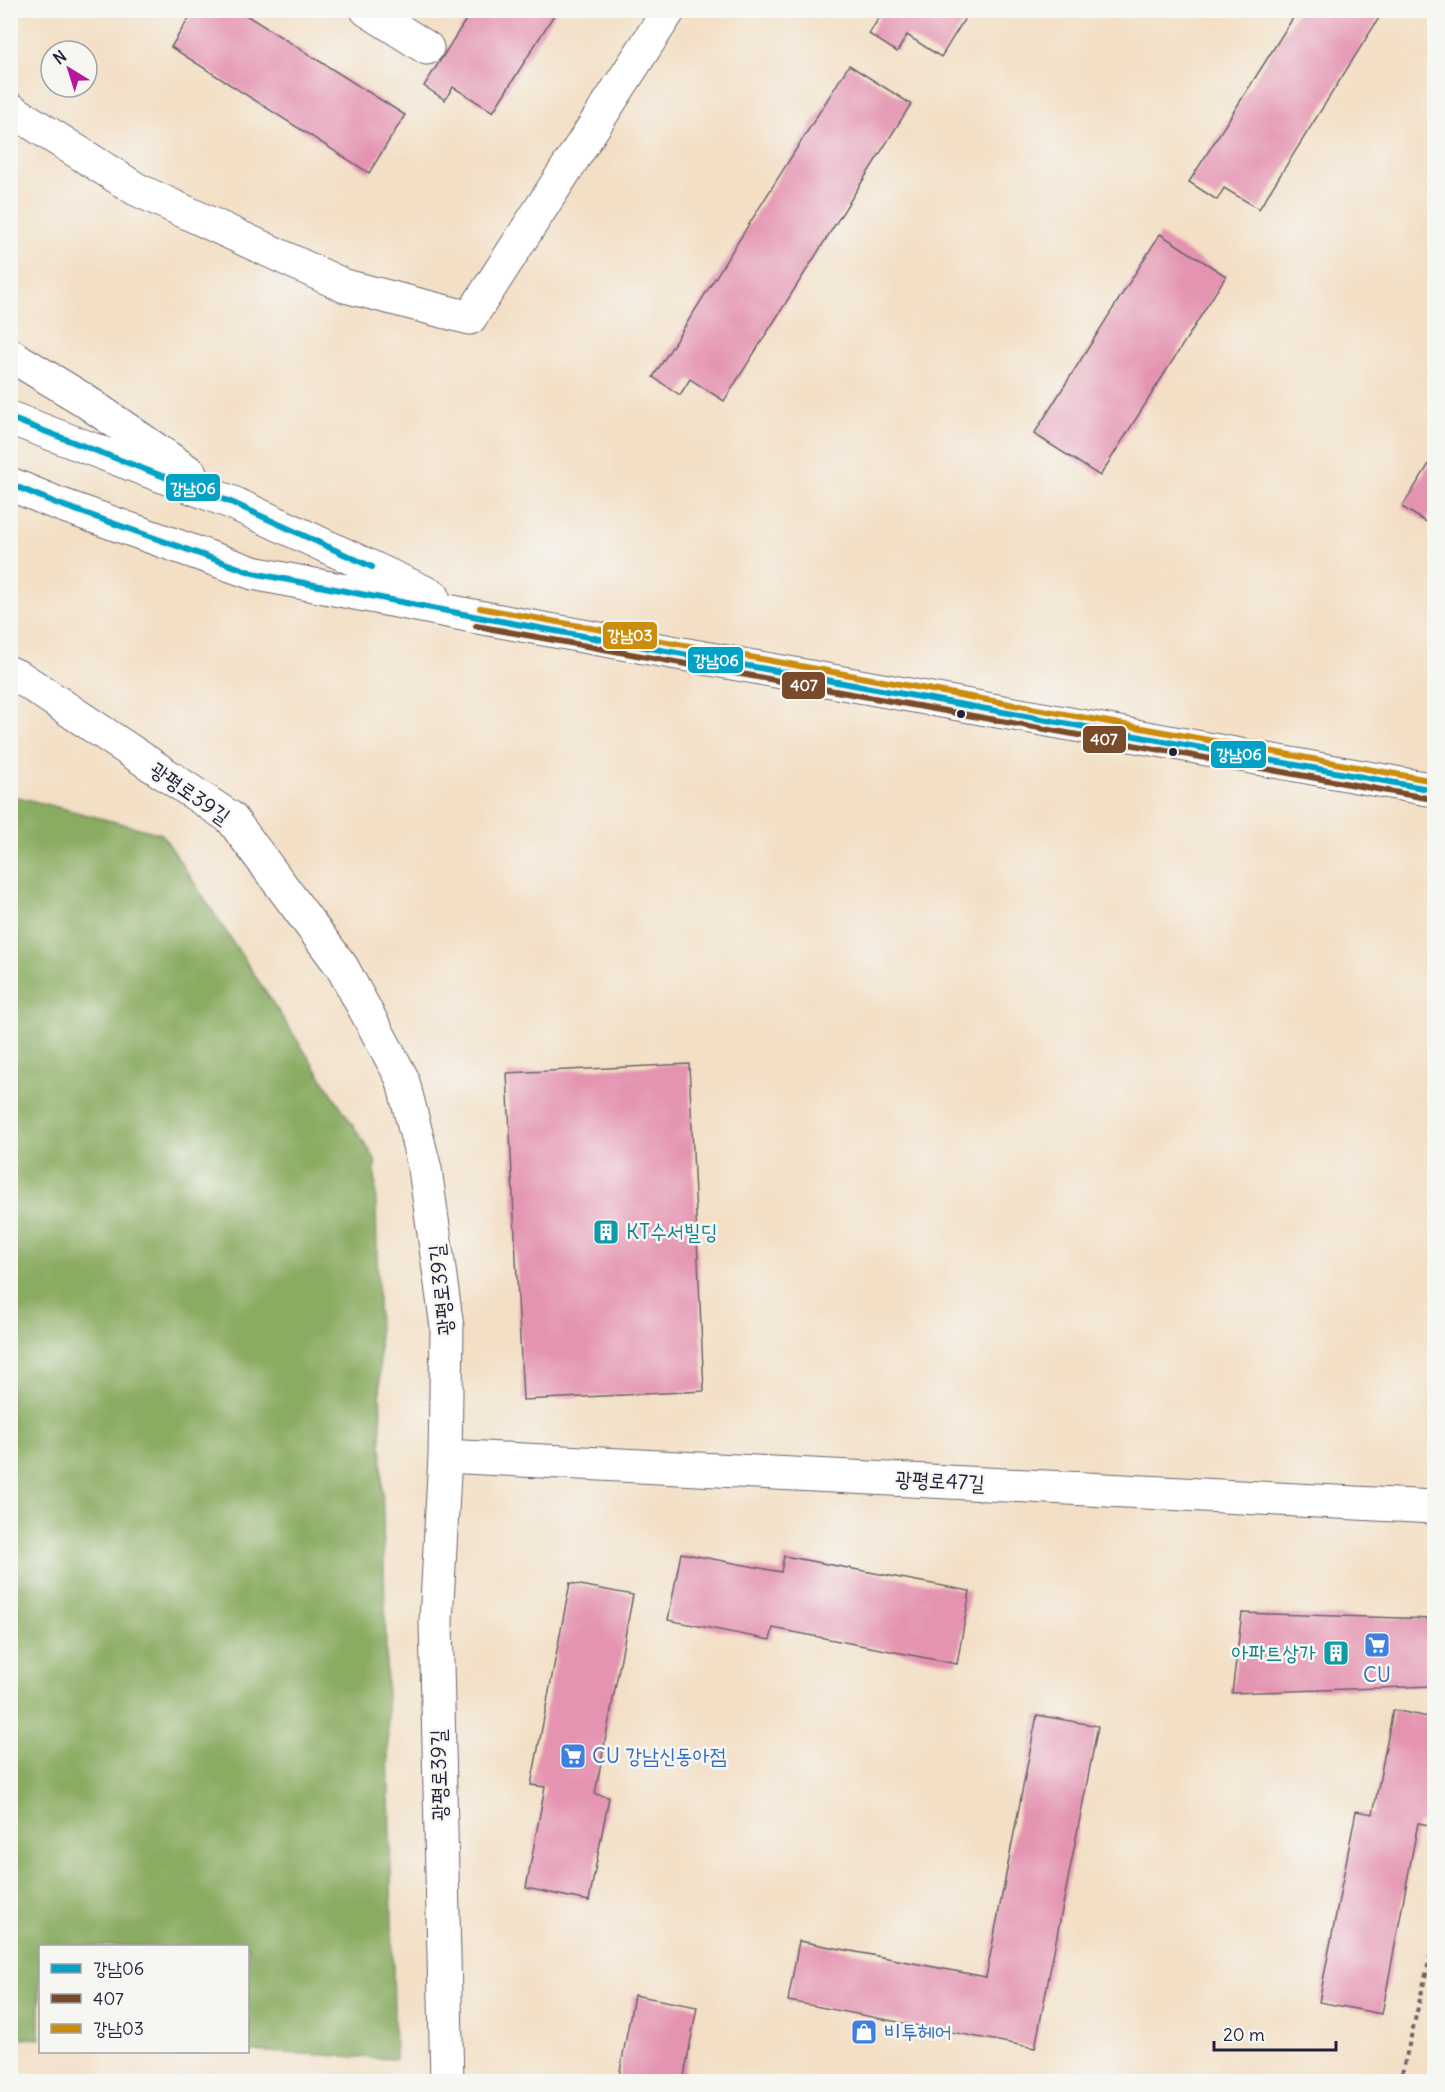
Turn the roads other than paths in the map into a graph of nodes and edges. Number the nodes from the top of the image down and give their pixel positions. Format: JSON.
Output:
{"nodes":[{"id":1,"x":367,"y":10,"type":"edge"},
{"id":2,"x":669,"y":10,"type":"edge"},
{"id":3,"x":427,"y":48,"type":"dead end"},
{"id":4,"x":10,"y":109,"type":"edge"},
{"id":5,"x":10,"y":355,"type":"edge"},
{"id":6,"x":10,"y":418,"type":"edge"},
{"id":7,"x":10,"y":484,"type":"edge"},
{"id":8,"x":234,"y":503,"type":"junction"},
{"id":9,"x":478,"y":617,"type":"junction"},
{"id":10,"x":10,"y":673,"type":"edge"},
{"id":11,"x":1434,"y":790,"type":"edge"},
{"id":12,"x":445,"y":1456,"type":"junction"},
{"id":13,"x":1434,"y":1507,"type":"edge"},
{"id":14,"x":447,"y":2082,"type":"edge"}],
"edges":[{"from":1,"to":3,"type":"street"},
{"from":2,"to":4,"type":"street"},
{"from":5,"to":8,"type":"street"},
{"from":6,"to":8,"type":"street"},
{"from":7,"to":9,"type":"street"},
{"from":8,"to":9,"type":"street"},
{"from":9,"to":11,"type":"street"},
{"from":10,"to":12,"type":"street","name":"광평로39길"},
{"from":12,"to":13,"type":"street","name":"광평로47길"},
{"from":12,"to":14,"type":"street","name":"광평로39길"}]}
